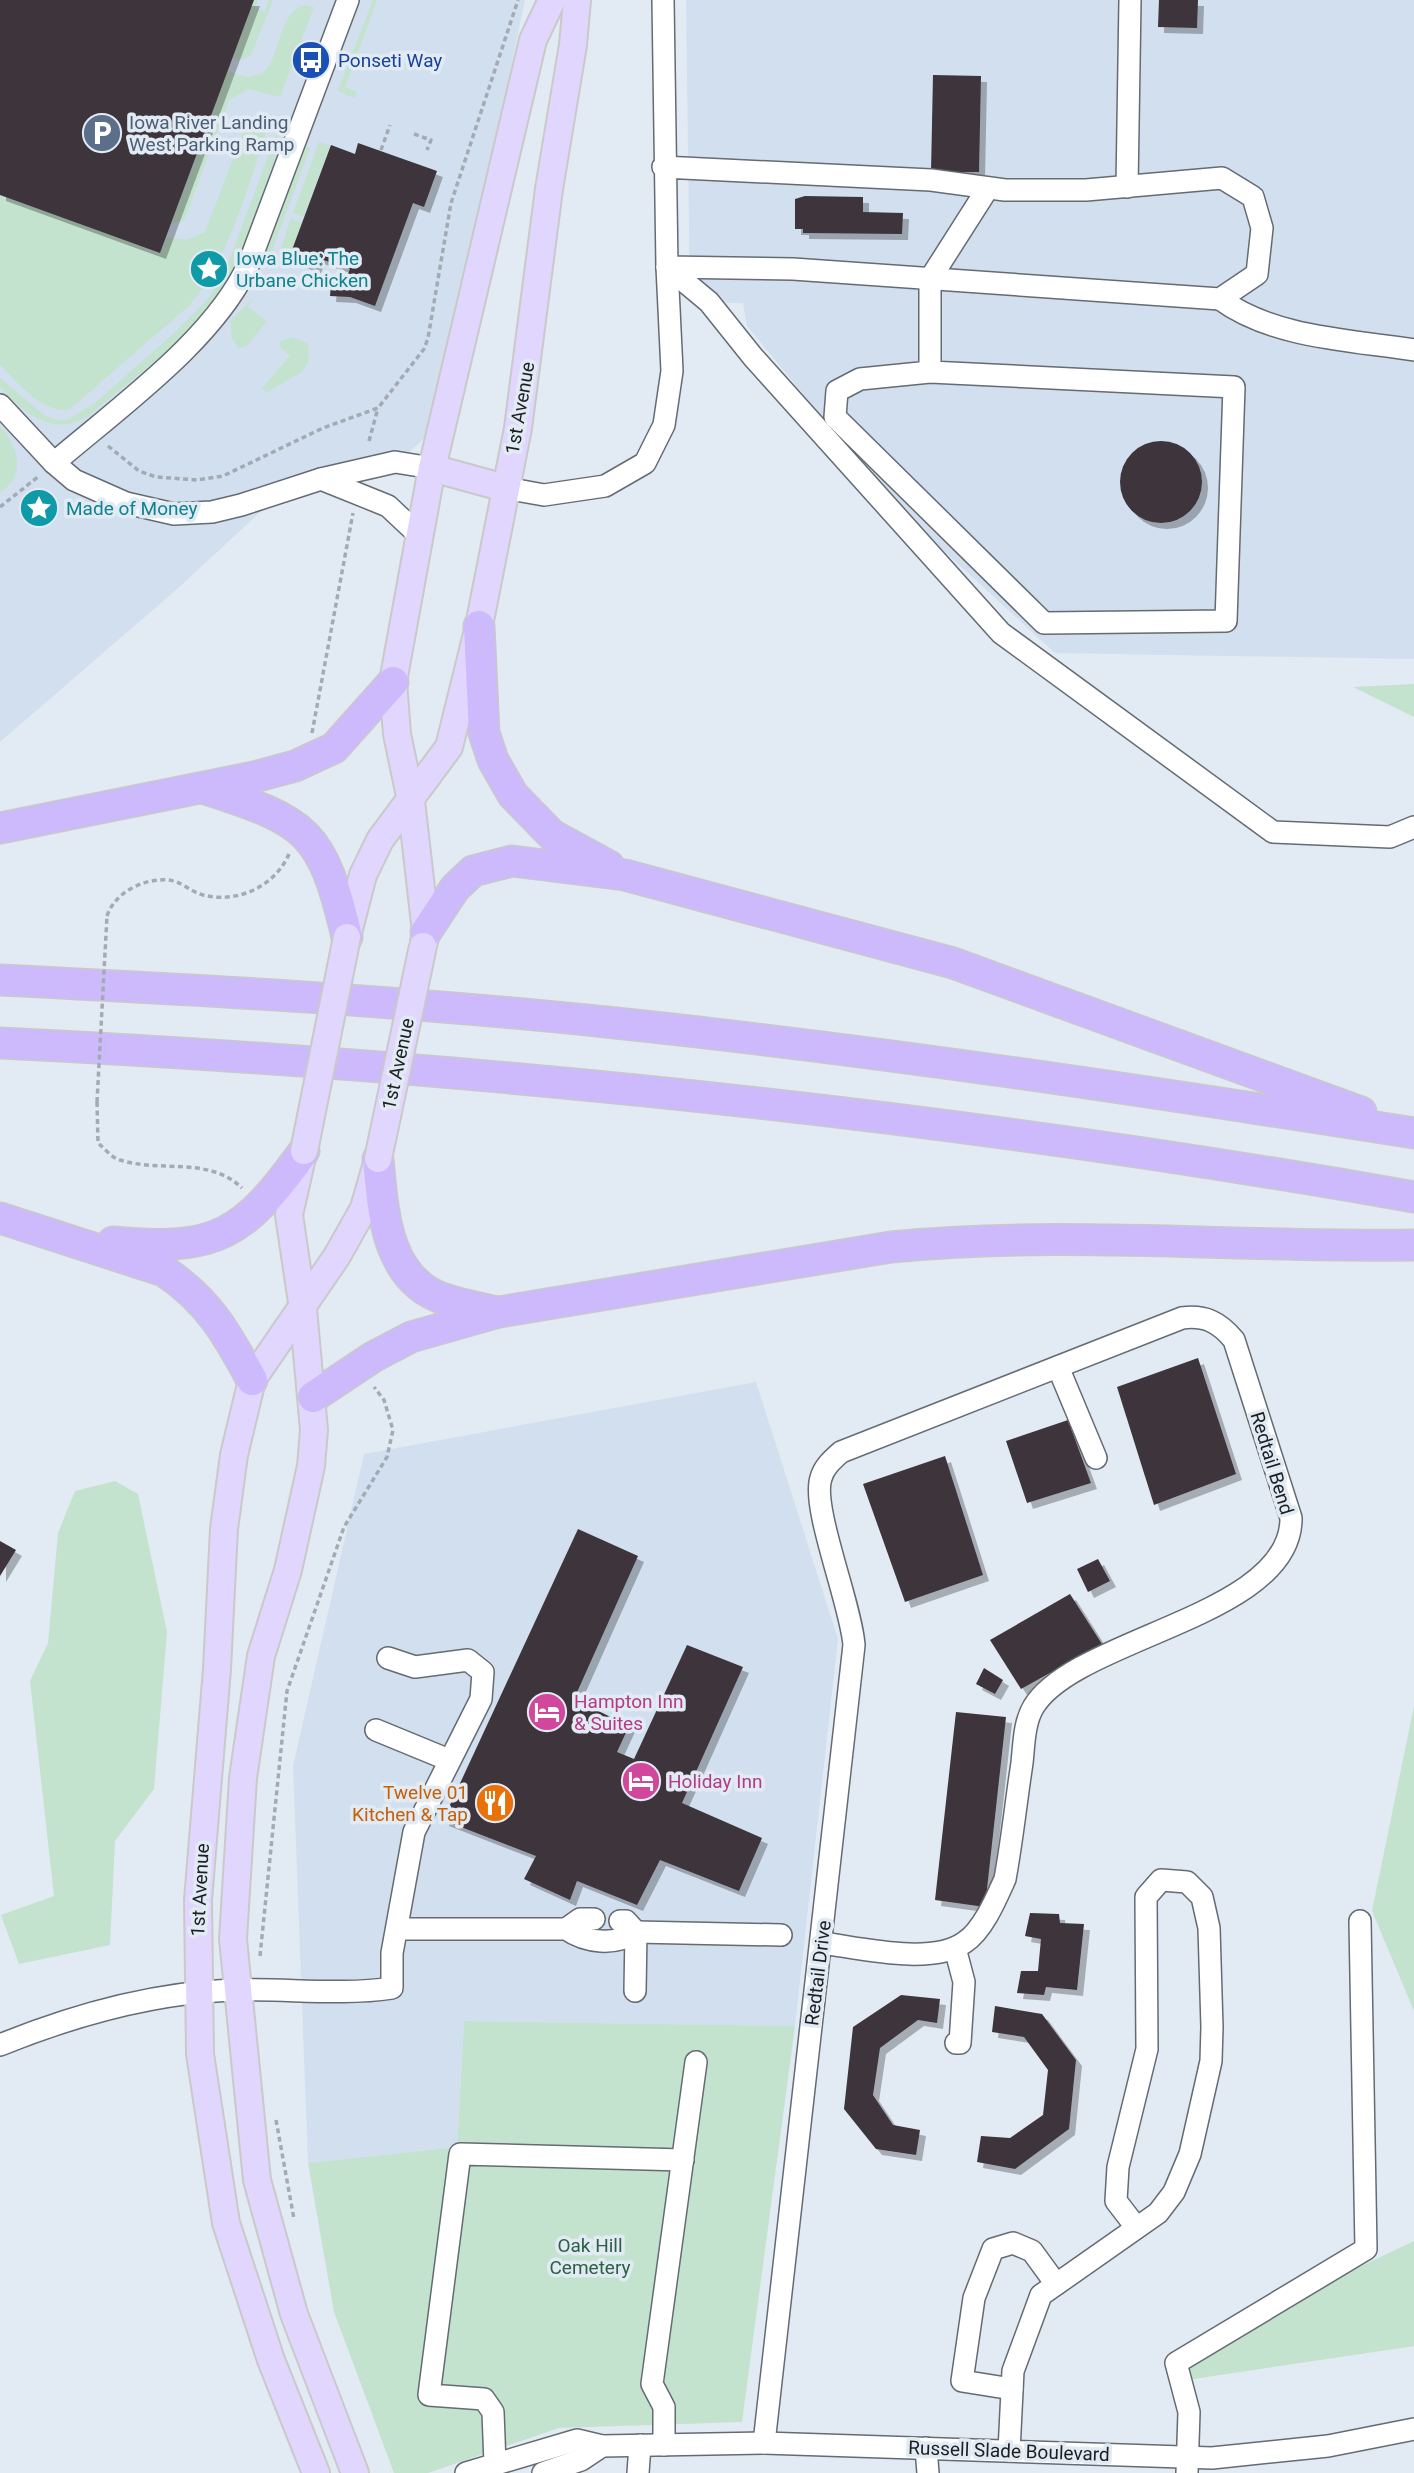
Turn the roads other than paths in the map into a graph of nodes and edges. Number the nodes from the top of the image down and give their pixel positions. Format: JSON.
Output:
{"nodes":[{"id":1,"x":348,"y":0,"type":"edge"},
{"id":2,"x":552,"y":0,"type":"edge"},
{"id":3,"x":577,"y":0,"type":"edge"},
{"id":4,"x":663,"y":0,"type":"edge"},
{"id":5,"x":1130,"y":0,"type":"edge"},
{"id":6,"x":663,"y":167,"type":"junction"},
{"id":7,"x":1127,"y":187,"type":"junction"},
{"id":8,"x":988,"y":188,"type":"junction"},
{"id":9,"x":667,"y":267,"type":"junction"},
{"id":10,"x":930,"y":279,"type":"junction"},
{"id":11,"x":1220,"y":299,"type":"junction"},
{"id":12,"x":1414,"y":350,"type":"edge"},
{"id":13,"x":930,"y":372,"type":"junction"},
{"id":14,"x":0,"y":405,"type":"edge"},
{"id":15,"x":54,"y":463,"type":"junction"},
{"id":16,"x":432,"y":468,"type":"junction"},
{"id":17,"x":321,"y":479,"type":"junction"},
{"id":18,"x":505,"y":488,"type":"junction"},
{"id":19,"x":420,"y":536,"type":"junction"},
{"id":20,"x":479,"y":626,"type":"junction"},
{"id":21,"x":393,"y":682,"type":"junction"},
{"id":22,"x":202,"y":788,"type":"junction"},
{"id":23,"x":411,"y":800,"type":"junction"},
{"id":24,"x":1414,"y":827,"type":"edge"},
{"id":25,"x":0,"y":828,"type":"edge"},
{"id":26,"x":625,"y":875,"type":"junction"},
{"id":27,"x":347,"y":937,"type":"junction"},
{"id":28,"x":425,"y":939,"type":"junction"},
{"id":29,"x":0,"y":980,"type":"edge"},
{"id":30,"x":0,"y":1043,"type":"edge"},
{"id":31,"x":1414,"y":1132,"type":"edge"},
{"id":32,"x":304,"y":1151,"type":"junction"},
{"id":33,"x":378,"y":1159,"type":"junction"},
{"id":34,"x":1414,"y":1197,"type":"edge"},
{"id":35,"x":0,"y":1218,"type":"edge"},
{"id":36,"x":54,"y":1235,"type":"junction"},
{"id":37,"x":1414,"y":1245,"type":"edge"},
{"id":38,"x":303,"y":1309,"type":"junction"},
{"id":39,"x":499,"y":1312,"type":"junction"},
{"id":40,"x":1058,"y":1367,"type":"junction"},
{"id":41,"x":252,"y":1380,"type":"junction"},
{"id":42,"x":313,"y":1397,"type":"junction"},
{"id":43,"x":1096,"y":1458,"type":"dead end"},
{"id":44,"x":820,"y":1507,"type":"joint"},
{"id":45,"x":388,"y":1658,"type":"dead end"},
{"id":46,"x":376,"y":1730,"type":"dead end"},
{"id":47,"x":449,"y":1760,"type":"junction"},
{"id":48,"x":594,"y":1920,"type":"dead end"},
{"id":49,"x":1360,"y":1921,"type":"dead end"},
{"id":50,"x":628,"y":1926,"type":"junction"},
{"id":51,"x":399,"y":1929,"type":"junction"},
{"id":52,"x":566,"y":1929,"type":"junction"},
{"id":53,"x":781,"y":1935,"type":"dead end"},
{"id":54,"x":822,"y":1943,"type":"junction"},
{"id":55,"x":955,"y":1948,"type":"junction"},
{"id":56,"x":247,"y":1990,"type":"junction"},
{"id":57,"x":635,"y":1991,"type":"dead end"},
{"id":58,"x":198,"y":1992,"type":"junction"},
{"id":59,"x":956,"y":2043,"type":"dead end"},
{"id":60,"x":0,"y":2045,"type":"edge"},
{"id":61,"x":696,"y":2062,"type":"dead end"},
{"id":62,"x":683,"y":2160,"type":"junction"},
{"id":63,"x":1136,"y":2227,"type":"junction"},
{"id":64,"x":1056,"y":2284,"type":"junction"},
{"id":65,"x":1012,"y":2389,"type":"junction"},
{"id":66,"x":1414,"y":2429,"type":"edge"},
{"id":67,"x":764,"y":2443,"type":"junction"},
{"id":68,"x":640,"y":2445,"type":"junction"},
{"id":69,"x":664,"y":2445,"type":"junction"},
{"id":70,"x":603,"y":2446,"type":"junction"},
{"id":71,"x":926,"y":2448,"type":"junction"},
{"id":72,"x":1009,"y":2451,"type":"junction"},
{"id":73,"x":495,"y":2464,"type":"junction"},
{"id":74,"x":1187,"y":2465,"type":"edge"},
{"id":75,"x":316,"y":2473,"type":"edge"},
{"id":76,"x":355,"y":2473,"type":"edge"},
{"id":77,"x":466,"y":2473,"type":"edge"},
{"id":78,"x":543,"y":2473,"type":"edge"},
{"id":79,"x":638,"y":2473,"type":"edge"},
{"id":80,"x":928,"y":2473,"type":"edge"}],
"edges":[{"from":1,"to":15,"type":"street"},
{"from":2,"to":16,"type":"main road","name":"1st Avenue"},
{"from":3,"to":18,"type":"main road","name":"1st Avenue"},
{"from":4,"to":6,"type":"street"},
{"from":5,"to":7,"type":"street"},
{"from":6,"to":8,"type":"street"},
{"from":6,"to":9,"type":"street"},
{"from":7,"to":8,"type":"street"},
{"from":7,"to":11,"type":"street"},
{"from":8,"to":10,"type":"street"},
{"from":9,"to":10,"type":"street"},
{"from":9,"to":18,"type":"street"},
{"from":9,"to":24,"type":"street"},
{"from":10,"to":11,"type":"street"},
{"from":10,"to":13,"type":"street"},
{"from":11,"to":12,"type":"street"},
{"from":13,"to":13,"type":"street"},
{"from":14,"to":15,"type":"street"},
{"from":15,"to":17,"type":"street"},
{"from":16,"to":17,"type":"street"},
{"from":16,"to":18,"type":"main road"},
{"from":16,"to":19,"type":"main road","name":"1st Avenue"},
{"from":17,"to":19,"type":"street"},
{"from":18,"to":20,"type":"main road","name":"1st Avenue"},
{"from":19,"to":21,"type":"main road","name":"1st Avenue"},
{"from":20,"to":23,"type":"main road","name":"1st Avenue"},
{"from":20,"to":26,"type":"highway"},
{"from":21,"to":22,"type":"highway"},
{"from":21,"to":23,"type":"main road","name":"1st Avenue"},
{"from":22,"to":25,"type":"highway"},
{"from":22,"to":27,"type":"highway"},
{"from":23,"to":27,"type":"main road","name":"1st Avenue"},
{"from":23,"to":28,"type":"main road","name":"1st Avenue"},
{"from":26,"to":28,"type":"highway"},
{"from":26,"to":31,"type":"highway"},
{"from":27,"to":32,"type":"main road","name":"1st Avenue","bridge":true},
{"from":28,"to":33,"type":"main road","name":"1st Avenue","bridge":true},
{"from":29,"to":31,"type":"highway"},
{"from":30,"to":34,"type":"highway"},
{"from":32,"to":36,"type":"highway"},
{"from":32,"to":38,"type":"main road","name":"1st Avenue"},
{"from":33,"to":38,"type":"main road","name":"1st Avenue"},
{"from":33,"to":39,"type":"highway"},
{"from":35,"to":36,"type":"highway"},
{"from":36,"to":41,"type":"highway"},
{"from":37,"to":39,"type":"highway"},
{"from":38,"to":41,"type":"main road","name":"1st Avenue"},
{"from":38,"to":42,"type":"main road","name":"1st Avenue"},
{"from":39,"to":42,"type":"highway"},
{"from":40,"to":43,"type":"street"},
{"from":40,"to":44,"type":"street","name":"Redtail Bend"},
{"from":40,"to":55,"type":"street","name":"Redtail Bend"},
{"from":41,"to":58,"type":"main road","name":"1st Avenue"},
{"from":42,"to":56,"type":"main road","name":"1st Avenue"},
{"from":44,"to":54,"type":"street","name":"Redtail Drive"},
{"from":45,"to":47,"type":"street"},
{"from":46,"to":47,"type":"street"},
{"from":47,"to":51,"type":"street"},
{"from":48,"to":52,"type":"street"},
{"from":49,"to":74,"type":"street"},
{"from":50,"to":52,"type":"street"},
{"from":50,"to":53,"type":"street"},
{"from":50,"to":57,"type":"street"},
{"from":51,"to":52,"type":"street"},
{"from":51,"to":56,"type":"street"},
{"from":54,"to":55,"type":"street"},
{"from":54,"to":67,"type":"street","name":"Redtail Drive"},
{"from":55,"to":59,"type":"street"},
{"from":56,"to":58,"type":"street"},
{"from":56,"to":76,"type":"main road","name":"1st Avenue"},
{"from":58,"to":60,"type":"street"},
{"from":58,"to":75,"type":"main road","name":"1st Avenue"},
{"from":61,"to":62,"type":"street"},
{"from":62,"to":69,"type":"street"},
{"from":62,"to":73,"type":"street"},
{"from":63,"to":63,"type":"street"},
{"from":63,"to":64,"type":"street"},
{"from":64,"to":65,"type":"street"},
{"from":64,"to":65,"type":"street"},
{"from":65,"to":72,"type":"street"},
{"from":66,"to":74,"type":"street","name":"Russell Slade Boulevard"},
{"from":67,"to":69,"type":"street","name":"Russell Slade Boulevard"},
{"from":67,"to":71,"type":"street","name":"Russell Slade Boulevard"},
{"from":68,"to":69,"type":"street","name":"Russell Slade Boulevard"},
{"from":68,"to":70,"type":"street","name":"Russell Slade Boulevard"},
{"from":68,"to":79,"type":"street"},
{"from":70,"to":73,"type":"street","name":"Russell Slade Boulevard"},
{"from":70,"to":78,"type":"street","name":"Russell Slade Boulevard"},
{"from":71,"to":72,"type":"street","name":"Russell Slade Boulevard"},
{"from":71,"to":80,"type":"street"},
{"from":72,"to":74,"type":"street","name":"Russell Slade Boulevard"},
{"from":73,"to":77,"type":"street","name":"Russell Slade Boulevard"}]}
